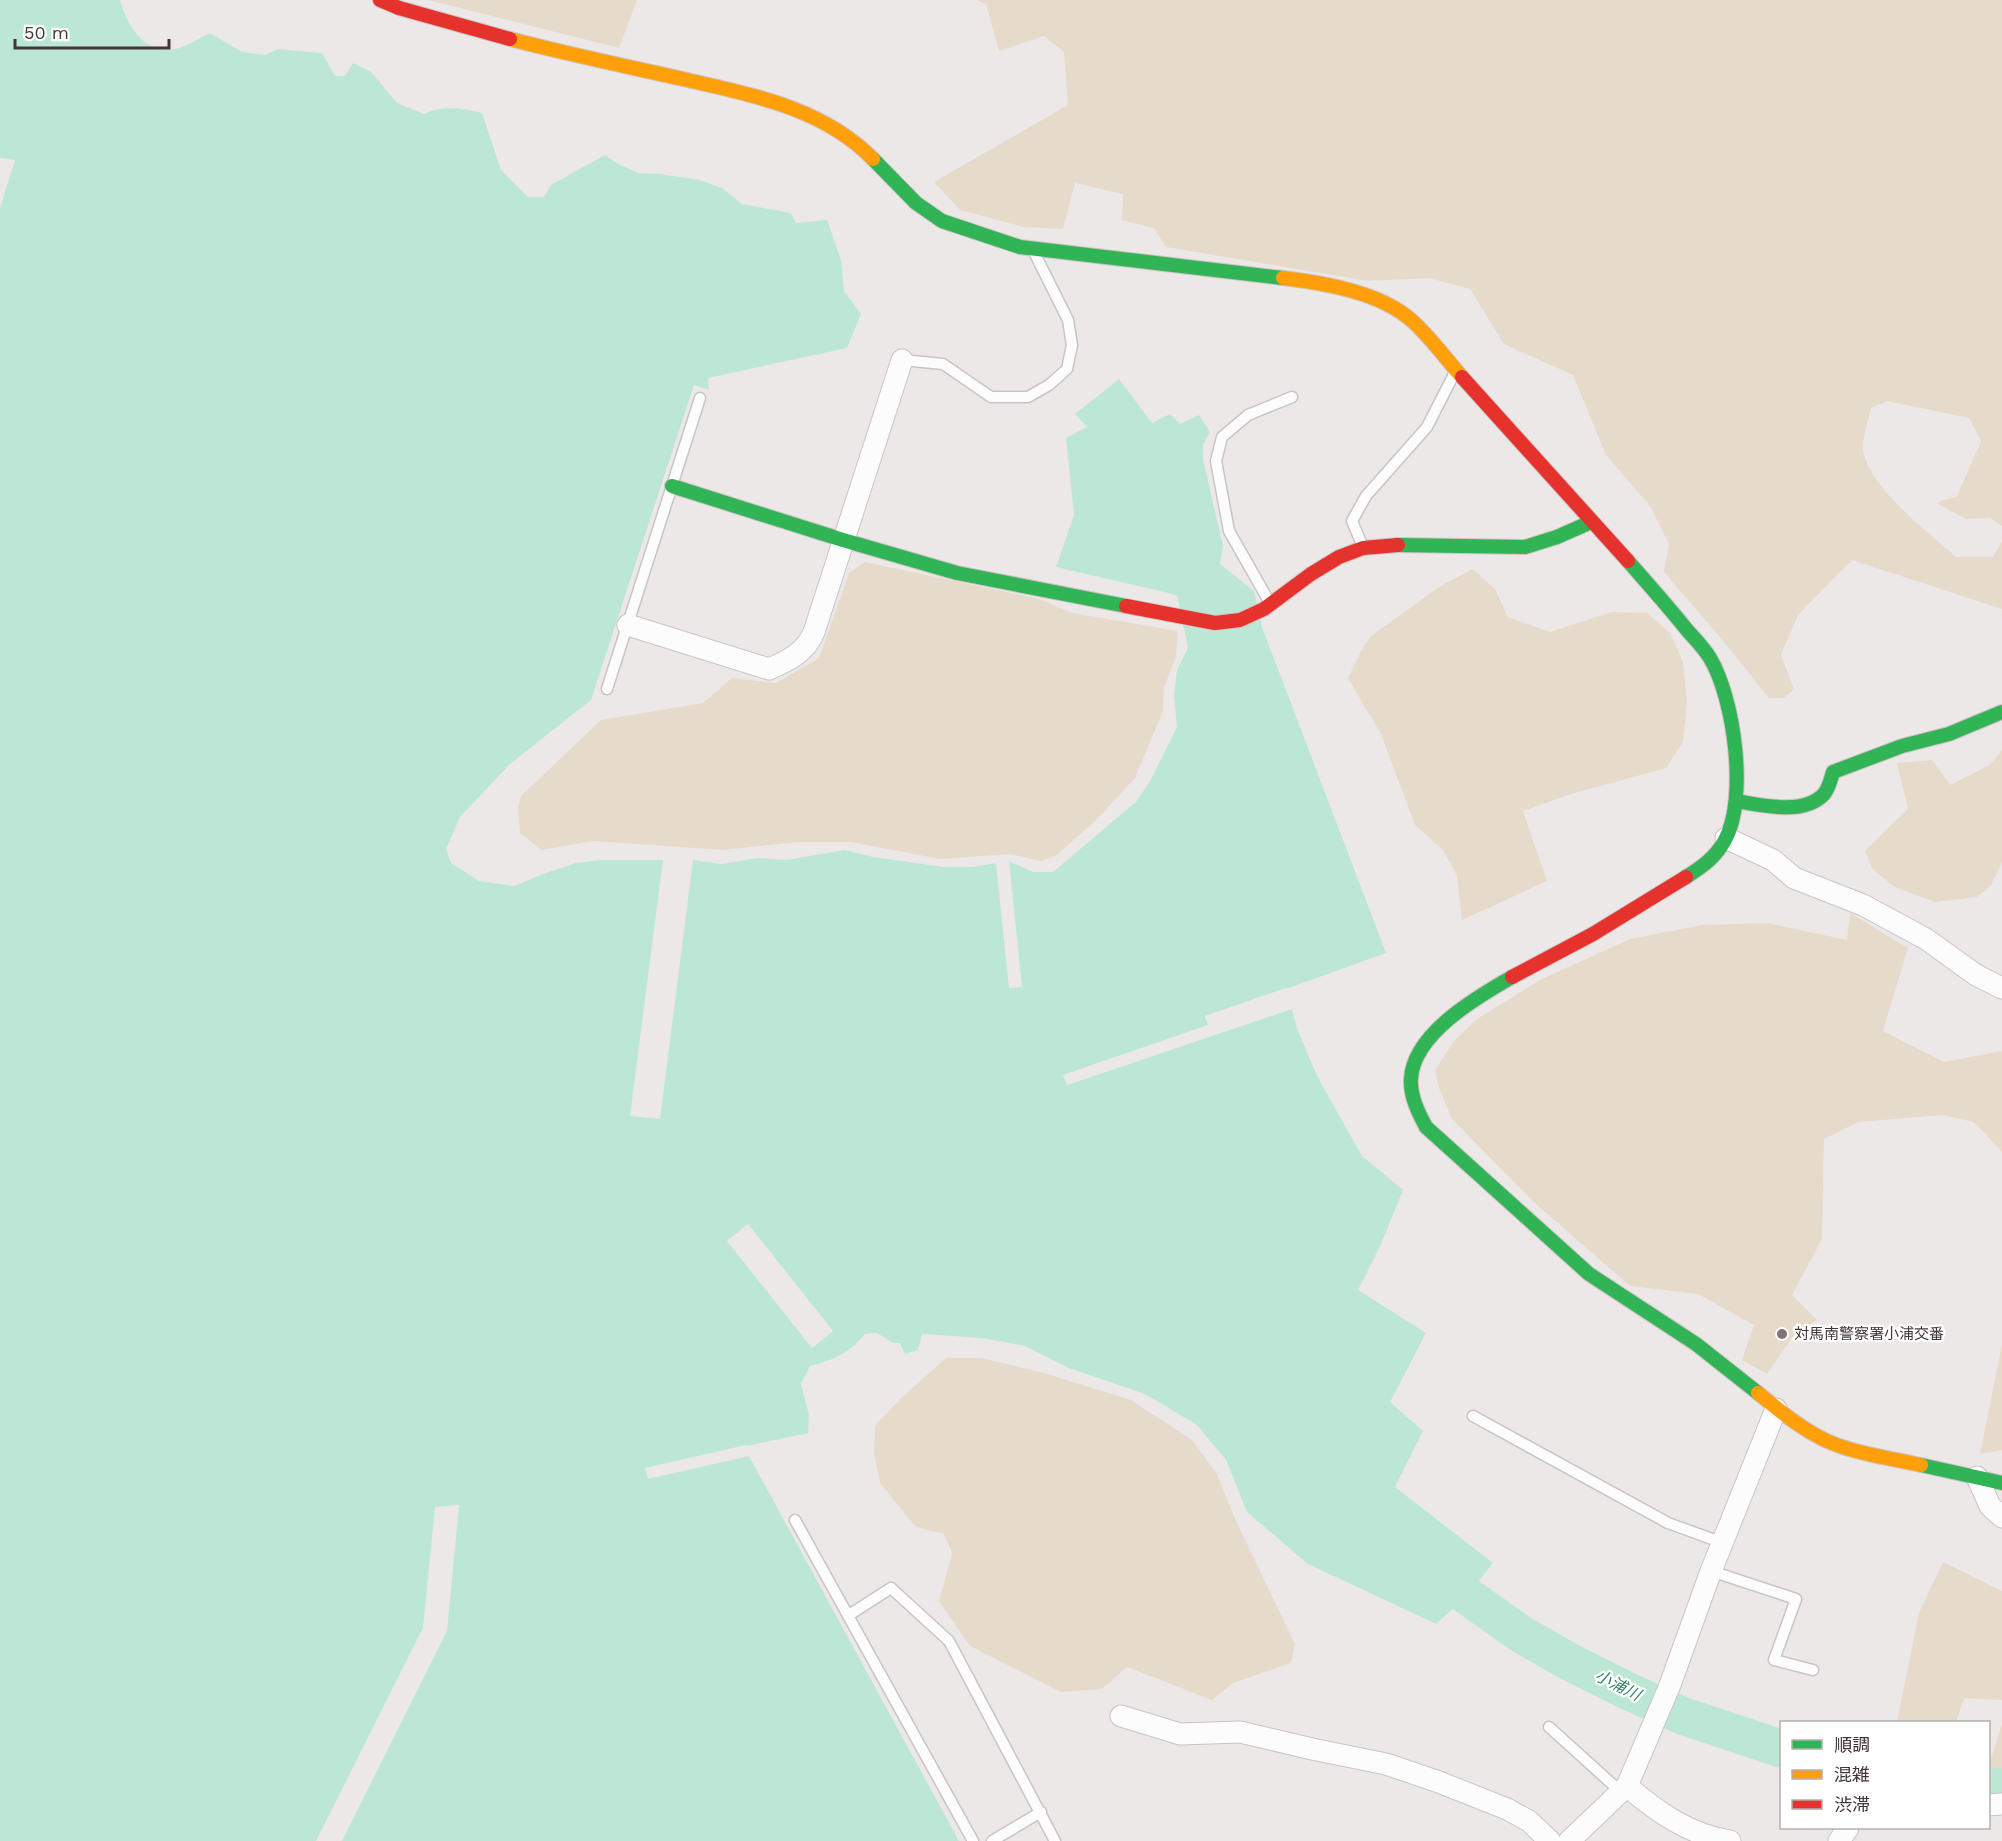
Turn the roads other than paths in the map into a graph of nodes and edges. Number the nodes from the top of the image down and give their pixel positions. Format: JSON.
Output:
{"nodes":[{"id":1,"x":380,"y":0,"type":"edge"},
{"id":2,"x":1032,"y":248,"type":"junction"},
{"id":3,"x":902,"y":360,"type":"joint"},
{"id":4,"x":1456,"y":371,"type":"junction"},
{"id":5,"x":1292,"y":397,"type":"dead end"},
{"id":6,"x":700,"y":398,"type":"dead end"},
{"id":7,"x":672,"y":486,"type":"junction"},
{"id":8,"x":1590,"y":522,"type":"junction"},
{"id":9,"x":843,"y":540,"type":"junction"},
{"id":10,"x":1364,"y":548,"type":"junction"},
{"id":11,"x":1268,"y":607,"type":"junction"},
{"id":12,"x":628,"y":625,"type":"junction"},
{"id":13,"x":607,"y":689,"type":"dead end"},
{"id":14,"x":2002,"y":712,"type":"edge"},
{"id":15,"x":1736,"y":801,"type":"junction"},
{"id":16,"x":1726,"y":838,"type":"junction"},
{"id":17,"x":2002,"y":988,"type":"edge"},
{"id":18,"x":1776,"y":1409,"type":"junction"},
{"id":19,"x":1473,"y":1416,"type":"dead end"},
{"id":20,"x":1977,"y":1477,"type":"junction"},
{"id":21,"x":2002,"y":1483,"type":"edge"},
{"id":22,"x":2002,"y":1517,"type":"edge"},
{"id":23,"x":795,"y":1520,"type":"dead end"},
{"id":24,"x":1723,"y":1543,"type":"junction"},
{"id":25,"x":1711,"y":1571,"type":"junction"},
{"id":26,"x":849,"y":1616,"type":"junction"},
{"id":27,"x":1813,"y":1670,"type":"dead end"},
{"id":28,"x":1121,"y":1716,"type":"dead end"},
{"id":29,"x":1549,"y":1727,"type":"dead end"},
{"id":30,"x":1624,"y":1789,"type":"junction"},
{"id":31,"x":1041,"y":1812,"type":"junction"},
{"id":32,"x":974,"y":1841,"type":"edge"},
{"id":33,"x":992,"y":1841,"type":"edge"},
{"id":34,"x":1055,"y":1841,"type":"edge"},
{"id":35,"x":1550,"y":1841,"type":"edge"},
{"id":36,"x":1569,"y":1841,"type":"edge"},
{"id":37,"x":1730,"y":1841,"type":"edge"}],
"edges":[{"from":1,"to":2,"type":"street"},
{"from":2,"to":3,"type":"lane"},
{"from":2,"to":4,"type":"street"},
{"from":3,"to":9,"type":"street"},
{"from":4,"to":8,"type":"street"},
{"from":4,"to":10,"type":"lane"},
{"from":5,"to":11,"type":"lane"},
{"from":6,"to":7,"type":"lane"},
{"from":7,"to":9,"type":"street"},
{"from":7,"to":12,"type":"lane"},
{"from":8,"to":10,"type":"street"},
{"from":8,"to":15,"type":"street"},
{"from":9,"to":11,"type":"street"},
{"from":9,"to":12,"type":"street"},
{"from":10,"to":11,"type":"street"},
{"from":12,"to":13,"type":"lane"},
{"from":14,"to":15,"type":"street"},
{"from":15,"to":16,"type":"street"},
{"from":16,"to":17,"type":"street"},
{"from":16,"to":18,"type":"street"},
{"from":18,"to":20,"type":"street"},
{"from":18,"to":24,"type":"street"},
{"from":19,"to":24,"type":"lane"},
{"from":20,"to":21,"type":"street"},
{"from":20,"to":22,"type":"street"},
{"from":23,"to":26,"type":"lane"},
{"from":24,"to":25,"type":"street"},
{"from":25,"to":27,"type":"lane"},
{"from":25,"to":30,"type":"street"},
{"from":26,"to":31,"type":"lane"},
{"from":26,"to":32,"type":"lane"},
{"from":28,"to":35,"type":"street"},
{"from":29,"to":30,"type":"lane"},
{"from":30,"to":36,"type":"street"},
{"from":30,"to":37,"type":"street"},
{"from":31,"to":33,"type":"lane"},
{"from":31,"to":34,"type":"lane"}]}
